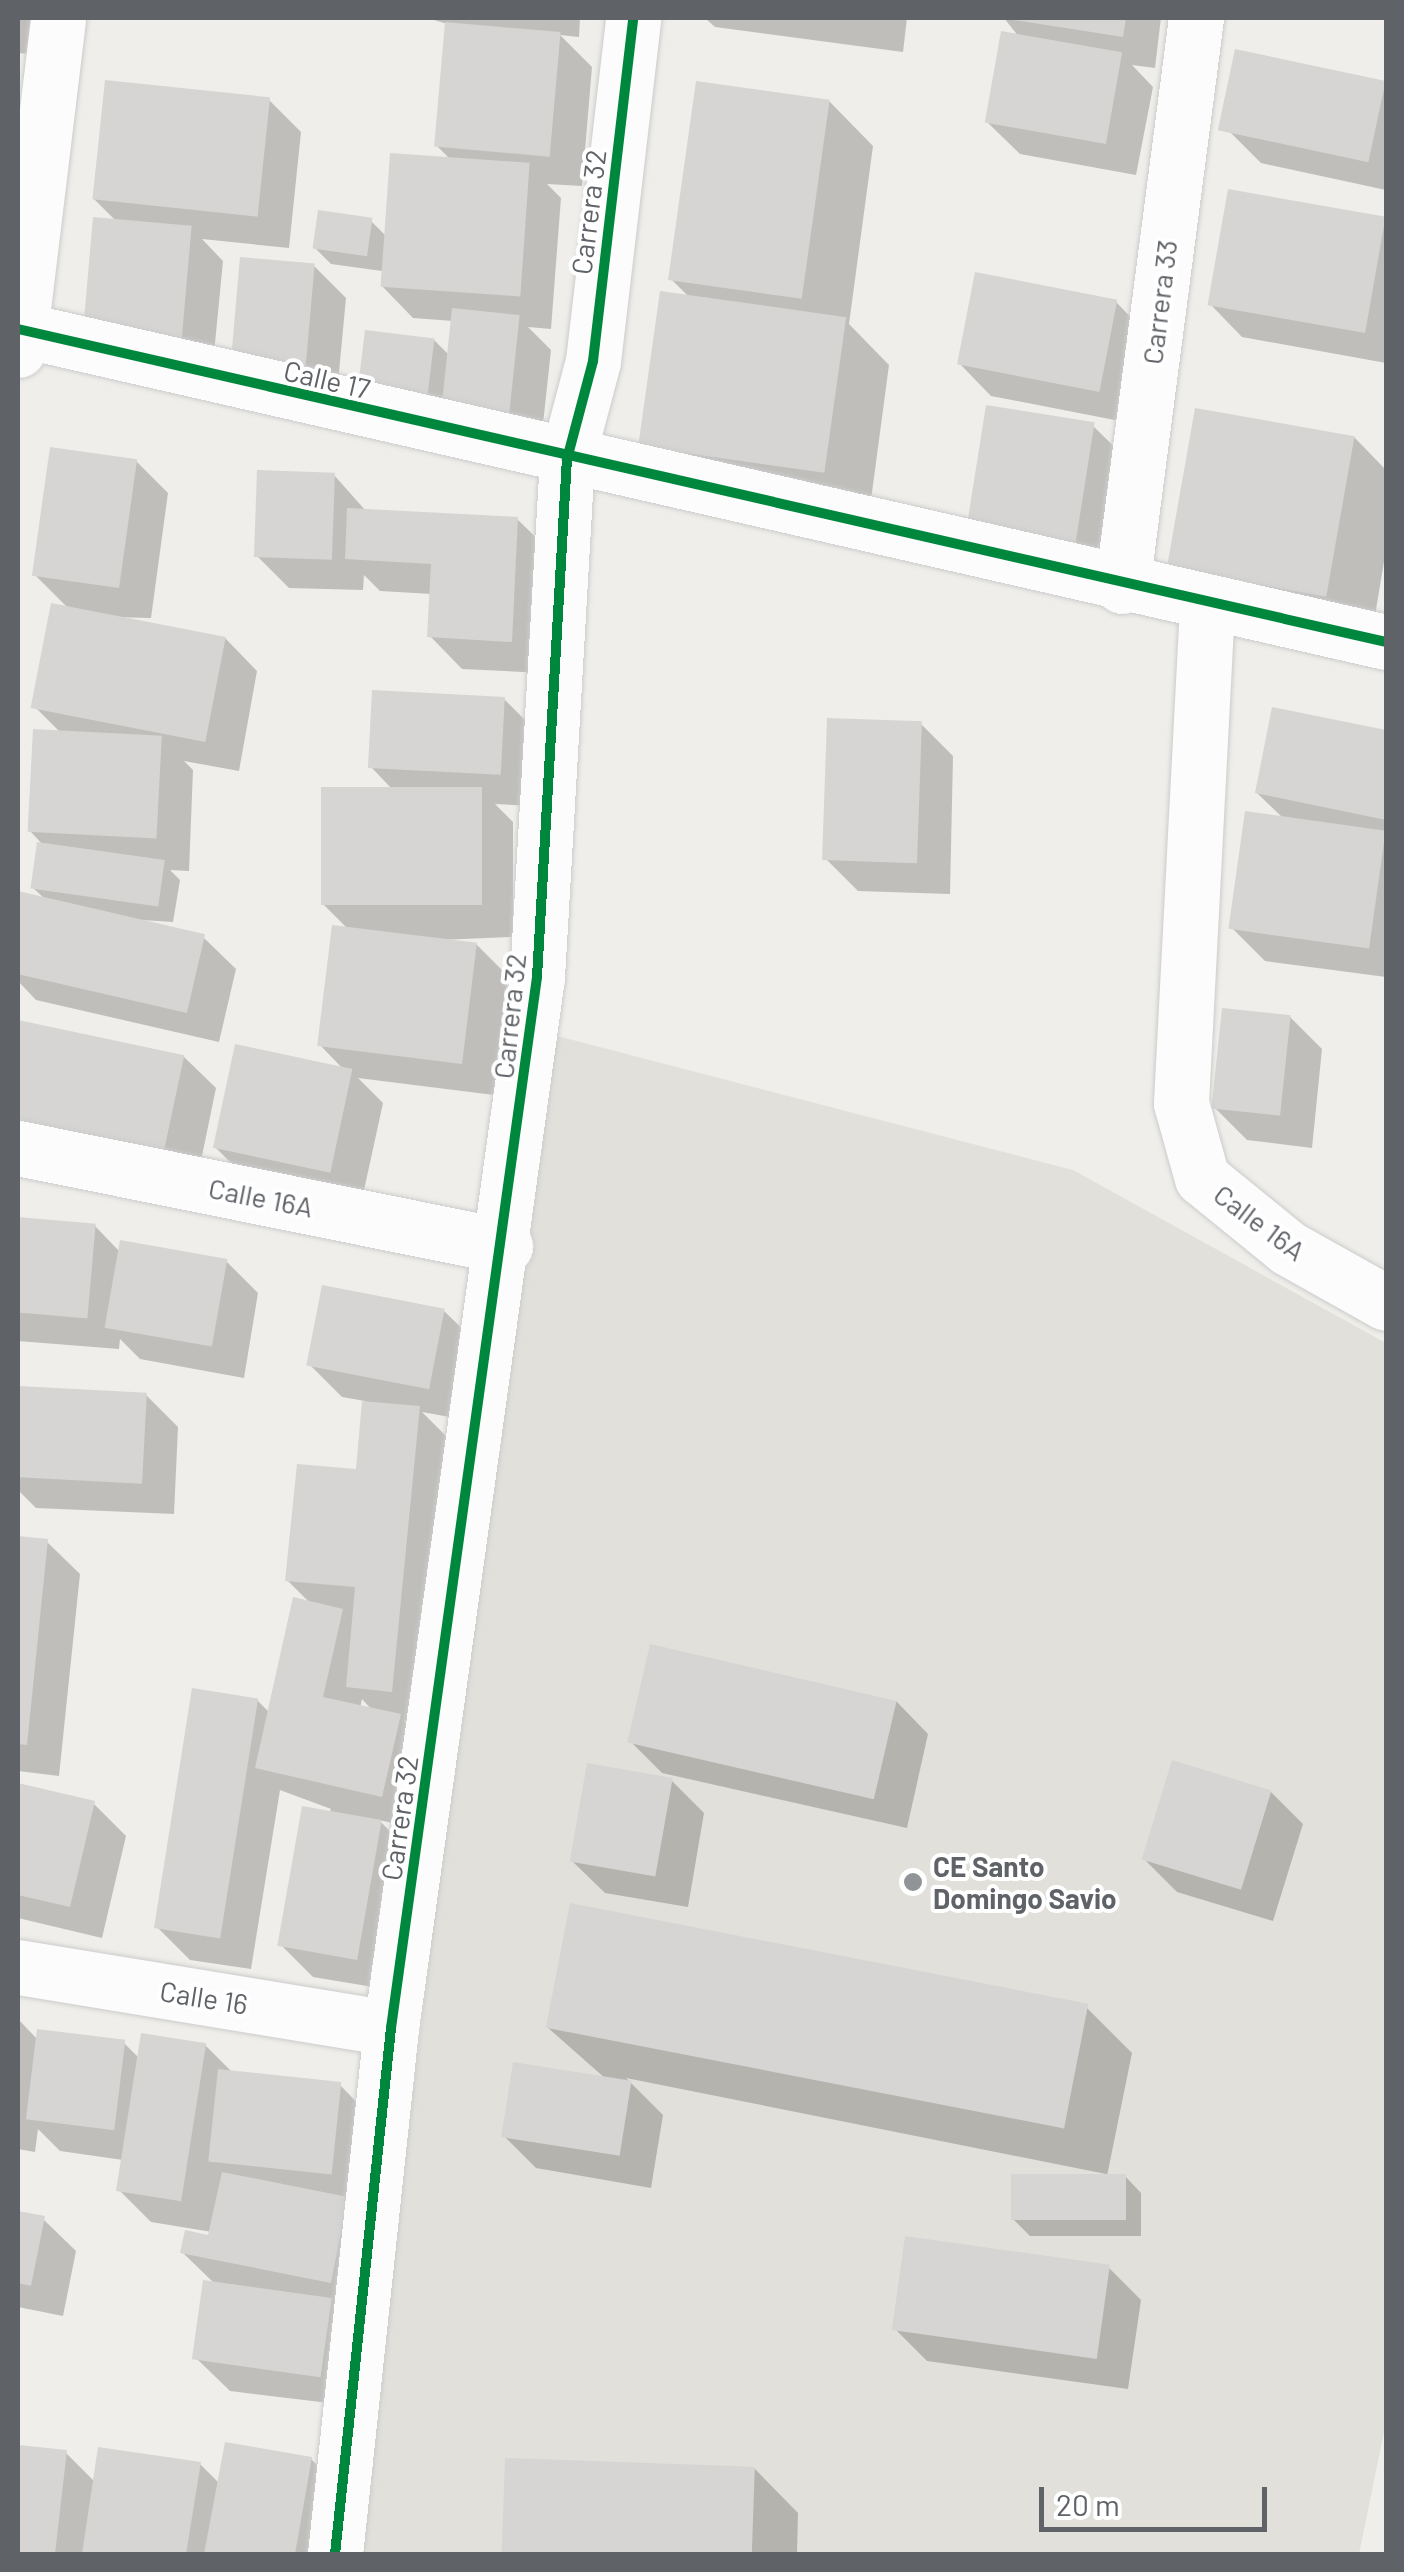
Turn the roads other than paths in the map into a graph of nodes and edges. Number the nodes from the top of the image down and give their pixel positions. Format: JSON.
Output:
{"nodes":[{"id":1,"x":58,"y":18,"type":"edge"},
{"id":2,"x":633,"y":18,"type":"edge"},
{"id":3,"x":1196,"y":18,"type":"edge"},
{"id":4,"x":18,"y":336,"type":"edge"},
{"id":5,"x":567,"y":459,"type":"junction"},
{"id":6,"x":1122,"y":586,"type":"junction"},
{"id":7,"x":1207,"y":606,"type":"junction"},
{"id":8,"x":1386,"y":642,"type":"edge"},
{"id":9,"x":18,"y":1148,"type":"edge"},
{"id":10,"x":505,"y":1246,"type":"junction"},
{"id":11,"x":1386,"y":1304,"type":"edge"},
{"id":12,"x":18,"y":1966,"type":"edge"},
{"id":13,"x":391,"y":2028,"type":"junction"},
{"id":14,"x":335,"y":2554,"type":"edge"}],
"edges":[{"from":1,"to":4,"type":"street"},
{"from":2,"to":5,"type":"street","name":"Carrera 32"},
{"from":3,"to":6,"type":"street","name":"Carrera 33"},
{"from":4,"to":5,"type":"street","name":"Calle 17"},
{"from":5,"to":6,"type":"street","name":"Calle 17"},
{"from":5,"to":10,"type":"street","name":"Carrera 32"},
{"from":6,"to":7,"type":"street","name":"Calle 17"},
{"from":7,"to":8,"type":"street","name":"Calle 17"},
{"from":7,"to":11,"type":"street","name":"Calle 16A"},
{"from":9,"to":10,"type":"street","name":"Calle 16A"},
{"from":10,"to":13,"type":"street","name":"Carrera 32"},
{"from":12,"to":13,"type":"street","name":"Calle 16"},
{"from":13,"to":14,"type":"street","name":"Carrera 32"}]}
